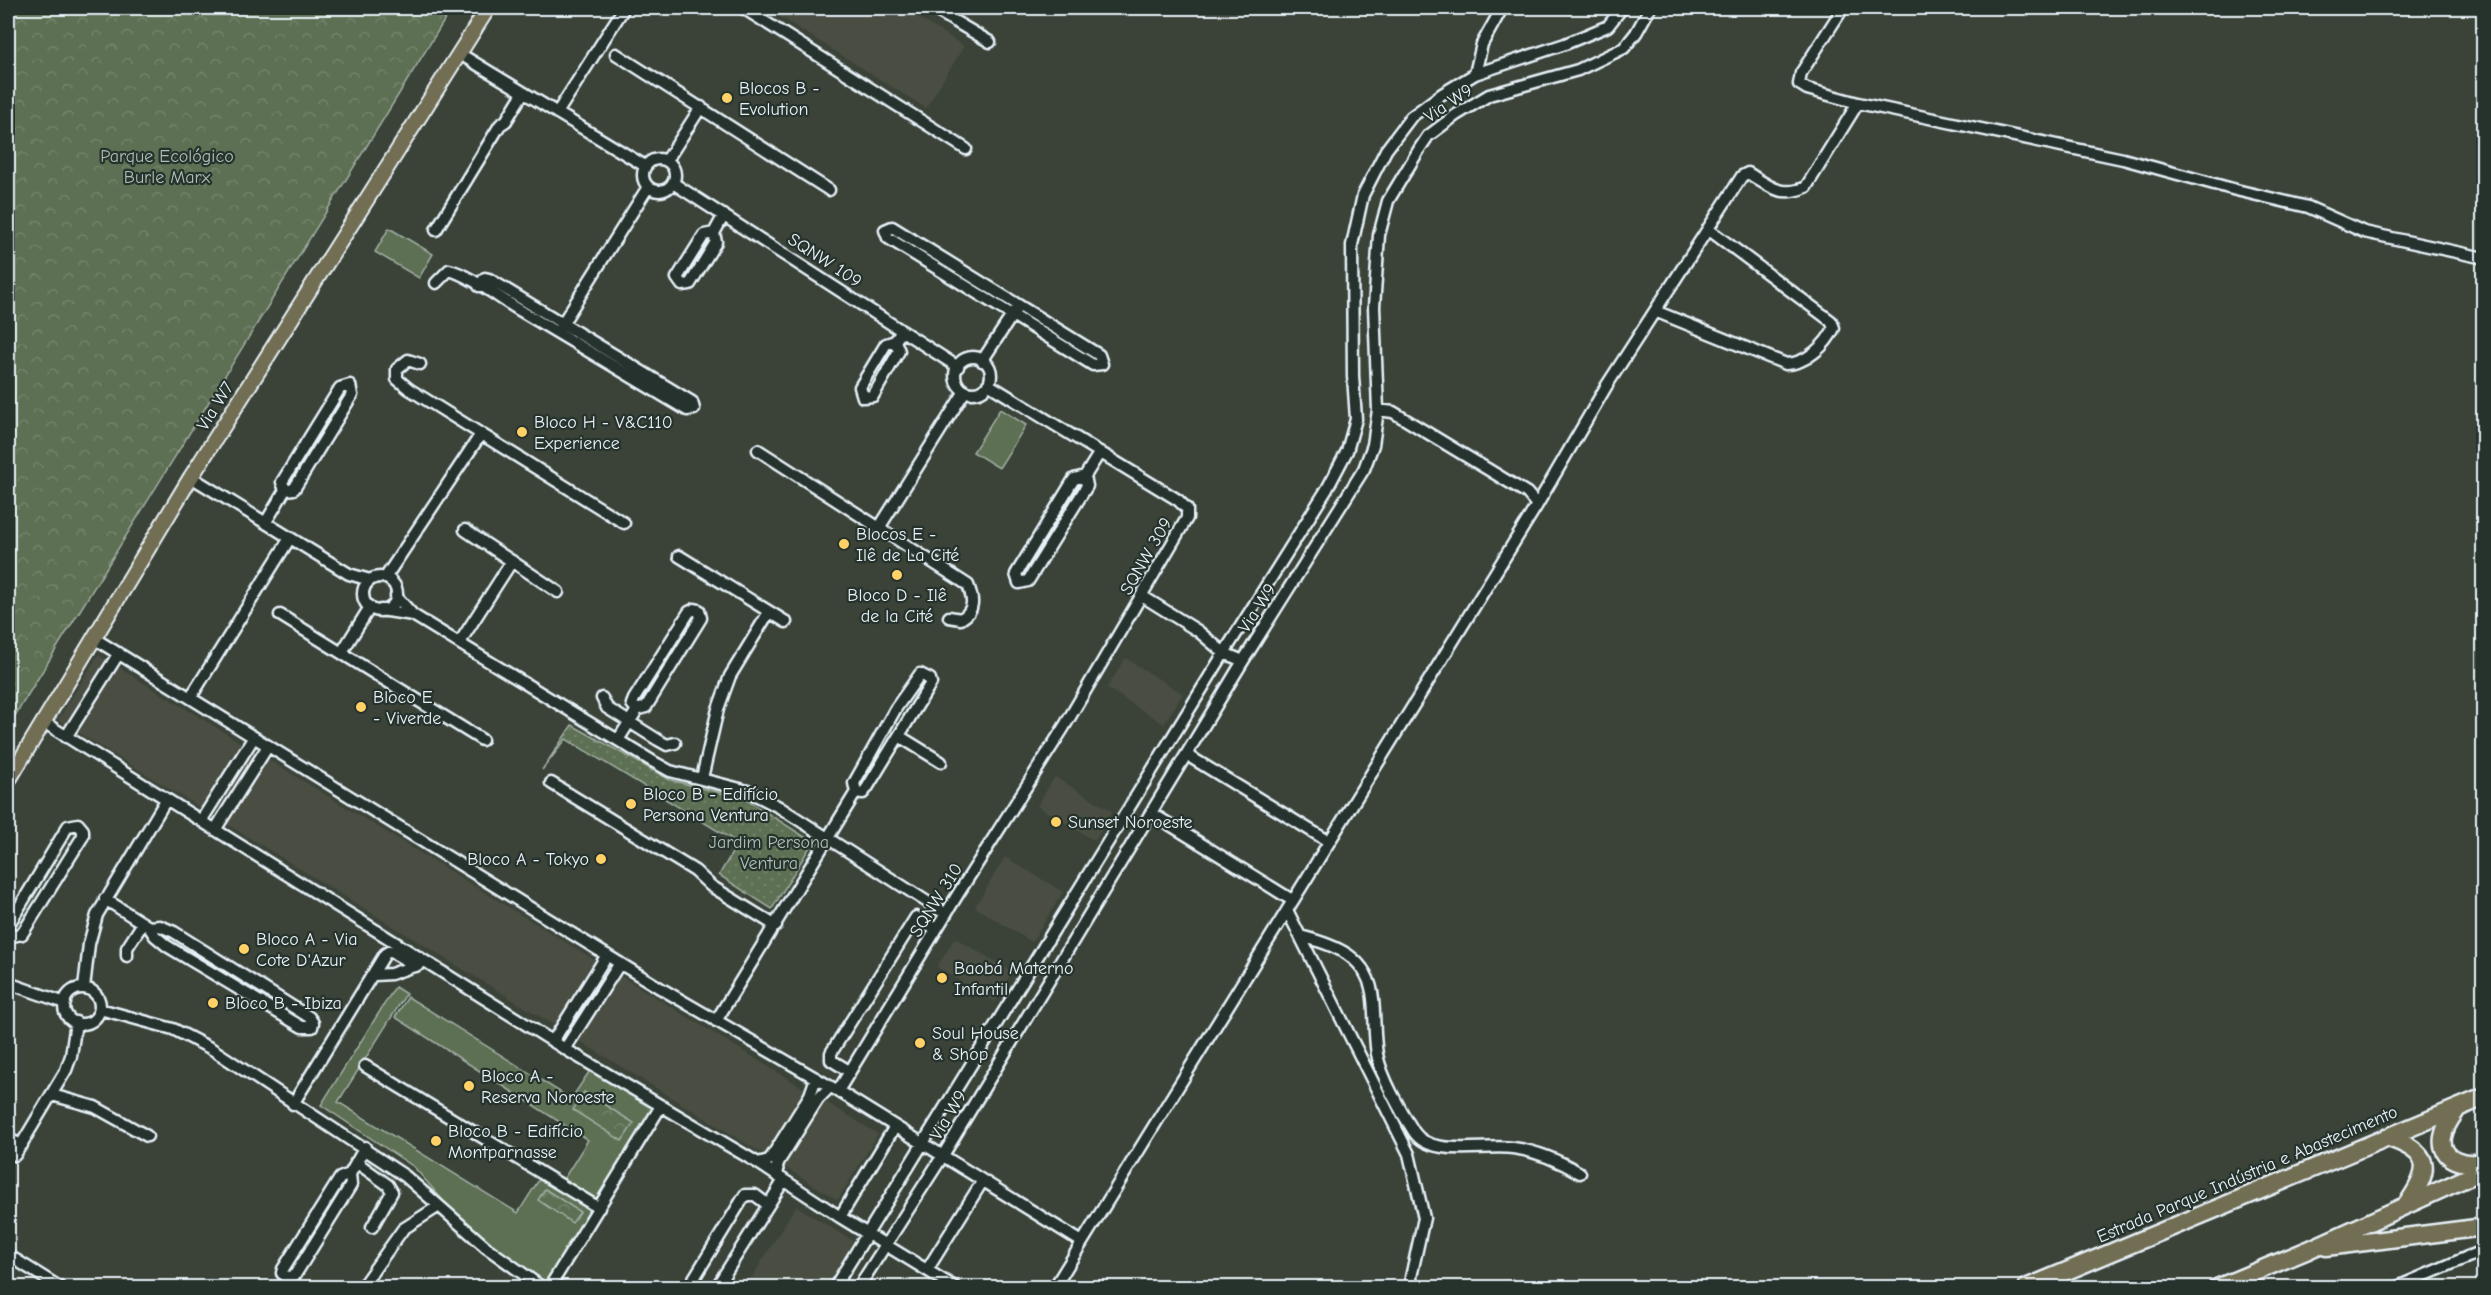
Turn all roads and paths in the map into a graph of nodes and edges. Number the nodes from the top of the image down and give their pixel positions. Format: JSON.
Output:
{"nodes":[{"id":1,"x":488,"y":8,"type":"edge"},
{"id":2,"x":624,"y":8,"type":"edge"},
{"id":3,"x":743,"y":8,"type":"edge"},
{"id":4,"x":932,"y":8,"type":"edge"},
{"id":5,"x":1502,"y":8,"type":"edge"},
{"id":6,"x":1622,"y":8,"type":"edge"},
{"id":7,"x":1650,"y":8,"type":"edge"},
{"id":8,"x":1843,"y":8,"type":"edge"},
{"id":9,"x":990,"y":42,"type":"dead end"},
{"id":10,"x":460,"y":54,"type":"junction"},
{"id":11,"x":616,"y":54,"type":"dead end"},
{"id":12,"x":1474,"y":74,"type":"junction"},
{"id":13,"x":523,"y":93,"type":"junction"},
{"id":14,"x":1858,"y":103,"type":"junction"},
{"id":15,"x":701,"y":107,"type":"junction"},
{"id":16,"x":557,"y":113,"type":"junction"},
{"id":17,"x":966,"y":150,"type":"dead end"},
{"id":18,"x":667,"y":160,"type":"junction"},
{"id":19,"x":645,"y":166,"type":"junction"},
{"id":20,"x":673,"y":183,"type":"junction"},
{"id":21,"x":648,"y":188,"type":"junction"},
{"id":22,"x":829,"y":190,"type":"dead end"},
{"id":23,"x":724,"y":215,"type":"junction"},
{"id":24,"x":1708,"y":229,"type":"junction"},
{"id":25,"x":436,"y":231,"type":"dead end"},
{"id":26,"x":714,"y":233,"type":"junction"},
{"id":27,"x":2484,"y":258,"type":"edge"},
{"id":28,"x":436,"y":283,"type":"dead end"},
{"id":29,"x":1018,"y":306,"type":"junction"},
{"id":30,"x":1655,"y":312,"type":"junction"},
{"id":31,"x":1012,"y":316,"type":"junction"},
{"id":32,"x":560,"y":329,"type":"junction"},
{"id":33,"x":898,"y":336,"type":"junction"},
{"id":34,"x":982,"y":360,"type":"junction"},
{"id":35,"x":420,"y":364,"type":"dead end"},
{"id":36,"x":958,"y":367,"type":"junction"},
{"id":37,"x":988,"y":384,"type":"junction"},
{"id":38,"x":965,"y":391,"type":"junction"},
{"id":39,"x":1378,"y":410,"type":"junction"},
{"id":40,"x":482,"y":434,"type":"junction"},
{"id":41,"x":758,"y":450,"type":"dead end"},
{"id":42,"x":1100,"y":452,"type":"junction"},
{"id":43,"x":1084,"y":476,"type":"junction"},
{"id":44,"x":191,"y":477,"type":"junction"},
{"id":45,"x":285,"y":490,"type":"junction"},
{"id":46,"x":1537,"y":505,"type":"junction"},
{"id":47,"x":266,"y":522,"type":"junction"},
{"id":48,"x":624,"y":523,"type":"dead end"},
{"id":49,"x":879,"y":528,"type":"junction"},
{"id":50,"x":465,"y":530,"type":"dead end"},
{"id":51,"x":290,"y":538,"type":"junction"},
{"id":52,"x":679,"y":556,"type":"dead end"},
{"id":53,"x":512,"y":561,"type":"junction"},
{"id":54,"x":349,"y":574,"type":"junction"},
{"id":55,"x":385,"y":578,"type":"junction"},
{"id":56,"x":370,"y":580,"type":"junction"},
{"id":57,"x":558,"y":592,"type":"dead end"},
{"id":58,"x":363,"y":596,"type":"junction"},
{"id":59,"x":396,"y":596,"type":"junction"},
{"id":60,"x":1142,"y":596,"type":"junction"},
{"id":61,"x":375,"y":609,"type":"junction"},
{"id":62,"x":769,"y":612,"type":"junction"},
{"id":63,"x":280,"y":615,"type":"dead end"},
{"id":64,"x":413,"y":615,"type":"junction"},
{"id":65,"x":950,"y":617,"type":"dead end"},
{"id":66,"x":786,"y":622,"type":"dead end"},
{"id":67,"x":95,"y":639,"type":"junction"},
{"id":68,"x":460,"y":642,"type":"junction"},
{"id":69,"x":342,"y":652,"type":"junction"},
{"id":70,"x":118,"y":653,"type":"junction"},
{"id":71,"x":1224,"y":653,"type":"junction"},
{"id":72,"x":1243,"y":661,"type":"junction"},
{"id":73,"x":191,"y":697,"type":"junction"},
{"id":74,"x":602,"y":698,"type":"dead end"},
{"id":75,"x":637,"y":710,"type":"junction"},
{"id":76,"x":629,"y":722,"type":"junction"},
{"id":77,"x":45,"y":723,"type":"junction"},
{"id":78,"x":1064,"y":727,"type":"joint"},
{"id":79,"x":899,"y":736,"type":"junction"},
{"id":80,"x":66,"y":737,"type":"junction"},
{"id":81,"x":254,"y":737,"type":"junction"},
{"id":82,"x":482,"y":740,"type":"dead end"},
{"id":83,"x":618,"y":740,"type":"junction"},
{"id":84,"x":675,"y":743,"type":"dead end"},
{"id":85,"x":268,"y":746,"type":"junction"},
{"id":86,"x":1187,"y":755,"type":"junction"},
{"id":87,"x":941,"y":762,"type":"dead end"},
{"id":88,"x":702,"y":778,"type":"junction"},
{"id":89,"x":8,"y":781,"type":"edge"},
{"id":90,"x":551,"y":783,"type":"dead end"},
{"id":91,"x":856,"y":792,"type":"junction"},
{"id":92,"x":166,"y":800,"type":"junction"},
{"id":93,"x":1152,"y":813,"type":"junction"},
{"id":94,"x":201,"y":821,"type":"junction"},
{"id":95,"x":215,"y":831,"type":"junction"},
{"id":96,"x":827,"y":839,"type":"junction"},
{"id":97,"x":1328,"y":841,"type":"junction"},
{"id":98,"x":105,"y":899,"type":"junction"},
{"id":99,"x":1290,"y":905,"type":"junction"},
{"id":100,"x":946,"y":914,"type":"junction"},
{"id":101,"x":146,"y":925,"type":"junction"},
{"id":102,"x":776,"y":926,"type":"junction"},
{"id":103,"x":936,"y":930,"type":"junction"},
{"id":104,"x":8,"y":933,"type":"edge"},
{"id":105,"x":1300,"y":936,"type":"junction"},
{"id":106,"x":607,"y":955,"type":"junction"},
{"id":107,"x":127,"y":956,"type":"dead end"},
{"id":108,"x":421,"y":963,"type":"junction"},
{"id":109,"x":620,"y":963,"type":"junction"},
{"id":110,"x":374,"y":975,"type":"junction"},
{"id":111,"x":8,"y":983,"type":"edge"},
{"id":112,"x":84,"y":988,"type":"junction"},
{"id":113,"x":64,"y":1003,"type":"junction"},
{"id":114,"x":100,"y":1009,"type":"junction"},
{"id":115,"x":716,"y":1021,"type":"junction"},
{"id":116,"x":76,"y":1022,"type":"junction"},
{"id":117,"x":553,"y":1041,"type":"junction"},
{"id":118,"x":565,"y":1049,"type":"junction"},
{"id":119,"x":365,"y":1066,"type":"dead end"},
{"id":120,"x":849,"y":1071,"type":"junction"},
{"id":121,"x":816,"y":1078,"type":"junction"},
{"id":122,"x":834,"y":1089,"type":"junction"},
{"id":123,"x":52,"y":1095,"type":"junction"},
{"id":124,"x":2484,"y":1097,"type":"edge"},
{"id":125,"x":293,"y":1104,"type":"junction"},
{"id":126,"x":661,"y":1106,"type":"junction"},
{"id":127,"x":2459,"y":1107,"type":"junction"},
{"id":128,"x":894,"y":1128,"type":"junction"},
{"id":129,"x":147,"y":1136,"type":"dead end"},
{"id":130,"x":2386,"y":1137,"type":"junction"},
{"id":131,"x":8,"y":1139,"type":"edge"},
{"id":132,"x":922,"y":1144,"type":"junction"},
{"id":133,"x":365,"y":1148,"type":"junction"},
{"id":134,"x":942,"y":1157,"type":"junction"},
{"id":135,"x":2484,"y":1161,"type":"edge"},
{"id":136,"x":356,"y":1162,"type":"junction"},
{"id":137,"x":758,"y":1162,"type":"junction"},
{"id":138,"x":2484,"y":1170,"type":"edge"},
{"id":139,"x":1580,"y":1173,"type":"dead end"},
{"id":140,"x":350,"y":1174,"type":"junction"},
{"id":141,"x":781,"y":1178,"type":"junction"},
{"id":142,"x":982,"y":1182,"type":"junction"},
{"id":143,"x":768,"y":1204,"type":"junction"},
{"id":144,"x":2406,"y":1204,"type":"junction"},
{"id":145,"x":439,"y":1206,"type":"junction"},
{"id":146,"x":599,"y":1208,"type":"junction"},
{"id":147,"x":840,"y":1217,"type":"junction"},
{"id":148,"x":372,"y":1227,"type":"dead end"},
{"id":149,"x":2484,"y":1227,"type":"edge"},
{"id":150,"x":867,"y":1234,"type":"junction"},
{"id":151,"x":1082,"y":1242,"type":"junction"},
{"id":152,"x":885,"y":1244,"type":"junction"},
{"id":153,"x":2308,"y":1250,"type":"junction"},
{"id":154,"x":2484,"y":1250,"type":"edge"},
{"id":155,"x":8,"y":1255,"type":"edge"},
{"id":156,"x":927,"y":1270,"type":"junction"},
{"id":157,"x":61,"y":1287,"type":"edge"},
{"id":158,"x":361,"y":1287,"type":"edge"},
{"id":159,"x":543,"y":1287,"type":"edge"},
{"id":160,"x":549,"y":1287,"type":"edge"},
{"id":161,"x":688,"y":1287,"type":"edge"},
{"id":162,"x":716,"y":1287,"type":"edge"},
{"id":163,"x":834,"y":1287,"type":"edge"},
{"id":164,"x":858,"y":1287,"type":"edge"},
{"id":165,"x":956,"y":1287,"type":"edge"},
{"id":166,"x":1054,"y":1287,"type":"edge"},
{"id":167,"x":1412,"y":1287,"type":"edge"},
{"id":168,"x":2026,"y":1287,"type":"edge"},
{"id":169,"x":2217,"y":1287,"type":"edge"},
{"id":170,"x":2395,"y":1287,"type":"edge"}],
"edges":[{"from":1,"to":10,"type":"main road","name":"Via W7"},
{"from":2,"to":16,"type":"street"},
{"from":3,"to":17,"type":"street"},
{"from":4,"to":9,"type":"street"},
{"from":5,"to":12,"type":"street"},
{"from":6,"to":12,"type":"street","name":"Via W9"},
{"from":7,"to":39,"type":"street","name":"Via W9"},
{"from":8,"to":14,"type":"street"},
{"from":10,"to":13,"type":"street"},
{"from":10,"to":44,"type":"main road","name":"Via W7"},
{"from":11,"to":15,"type":"street"},
{"from":12,"to":71,"type":"street","name":"Via W9"},
{"from":13,"to":16,"type":"street"},
{"from":13,"to":25,"type":"street"},
{"from":14,"to":24,"type":"street"},
{"from":14,"to":27,"type":"street"},
{"from":15,"to":18,"type":"street"},
{"from":15,"to":22,"type":"street"},
{"from":16,"to":19,"type":"street"},
{"from":18,"to":19,"type":"street"},
{"from":18,"to":20,"type":"street"},
{"from":19,"to":21,"type":"street"},
{"from":20,"to":21,"type":"street"},
{"from":20,"to":23,"type":"street","name":"SQNW 109"},
{"from":21,"to":32,"type":"street"},
{"from":23,"to":26,"type":"street"},
{"from":23,"to":33,"type":"street","name":"SQNW 109"},
{"from":24,"to":30,"type":"street"},
{"from":24,"to":30,"type":"street"},
{"from":26,"to":26,"type":"street"},
{"from":28,"to":32,"type":"street"},
{"from":29,"to":31,"type":"street"},
{"from":29,"to":31,"type":"street"},
{"from":29,"to":31,"type":"street"},
{"from":30,"to":46,"type":"street"},
{"from":31,"to":34,"type":"street"},
{"from":32,"to":32,"type":"street"},
{"from":33,"to":33,"type":"street"},
{"from":33,"to":36,"type":"street","name":"SQNW 109"},
{"from":34,"to":36,"type":"street"},
{"from":34,"to":37,"type":"street"},
{"from":35,"to":40,"type":"street"},
{"from":36,"to":38,"type":"street"},
{"from":37,"to":38,"type":"street"},
{"from":37,"to":42,"type":"street","name":"SQNW 309"},
{"from":38,"to":49,"type":"street"},
{"from":39,"to":46,"type":"street"},
{"from":39,"to":72,"type":"street","name":"Via W9"},
{"from":40,"to":48,"type":"street"},
{"from":40,"to":55,"type":"street"},
{"from":41,"to":49,"type":"street"},
{"from":42,"to":43,"type":"street"},
{"from":42,"to":60,"type":"street","name":"SQNW 309"},
{"from":43,"to":43,"type":"street"},
{"from":44,"to":47,"type":"street"},
{"from":44,"to":67,"type":"main road","name":"Via W7"},
{"from":45,"to":45,"type":"street"},
{"from":45,"to":47,"type":"street"},
{"from":46,"to":97,"type":"street"},
{"from":47,"to":51,"type":"street"},
{"from":49,"to":65,"type":"street"},
{"from":50,"to":53,"type":"street"},
{"from":51,"to":54,"type":"street"},
{"from":51,"to":73,"type":"street"},
{"from":52,"to":62,"type":"street"},
{"from":53,"to":57,"type":"street"},
{"from":53,"to":68,"type":"street"},
{"from":54,"to":56,"type":"street"},
{"from":54,"to":58,"type":"street"},
{"from":55,"to":56,"type":"street"},
{"from":55,"to":59,"type":"street"},
{"from":56,"to":58,"type":"street"},
{"from":58,"to":61,"type":"street"},
{"from":59,"to":61,"type":"street"},
{"from":59,"to":64,"type":"street"},
{"from":60,"to":71,"type":"street"},
{"from":60,"to":78,"type":"street","name":"SQNW 309"},
{"from":61,"to":64,"type":"street"},
{"from":61,"to":69,"type":"street"},
{"from":62,"to":66,"type":"street"},
{"from":62,"to":88,"type":"street"},
{"from":63,"to":69,"type":"street"},
{"from":64,"to":68,"type":"street"},
{"from":67,"to":70,"type":"street"},
{"from":67,"to":77,"type":"main road","name":"Via W7"},
{"from":68,"to":83,"type":"street"},
{"from":69,"to":82,"type":"street"},
{"from":70,"to":73,"type":"street"},
{"from":70,"to":80,"type":"street"},
{"from":71,"to":72,"type":"street"},
{"from":71,"to":132,"type":"street","name":"Via W9"},
{"from":72,"to":86,"type":"street","name":"Via W9"},
{"from":73,"to":81,"type":"street"},
{"from":74,"to":76,"type":"street"},
{"from":75,"to":75,"type":"street"},
{"from":75,"to":76,"type":"street"},
{"from":76,"to":83,"type":"street"},
{"from":76,"to":84,"type":"street"},
{"from":77,"to":80,"type":"street"},
{"from":77,"to":89,"type":"main road","name":"Via W7"},
{"from":78,"to":100,"type":"street","name":"SQNW 310"},
{"from":79,"to":87,"type":"street"},
{"from":79,"to":91,"type":"street"},
{"from":79,"to":91,"type":"street"},
{"from":80,"to":92,"type":"street"},
{"from":81,"to":85,"type":"street"},
{"from":81,"to":94,"type":"street"},
{"from":83,"to":88,"type":"street"},
{"from":85,"to":95,"type":"street"},
{"from":85,"to":106,"type":"street"},
{"from":86,"to":93,"type":"street","name":"Via W9"},
{"from":86,"to":97,"type":"street"},
{"from":88,"to":96,"type":"street"},
{"from":90,"to":102,"type":"street"},
{"from":91,"to":96,"type":"street"},
{"from":92,"to":94,"type":"street"},
{"from":92,"to":98,"type":"street"},
{"from":93,"to":99,"type":"street"},
{"from":93,"to":134,"type":"street","name":"Via W9"},
{"from":94,"to":95,"type":"street"},
{"from":95,"to":108,"type":"street"},
{"from":96,"to":100,"type":"street"},
{"from":96,"to":102,"type":"street"},
{"from":97,"to":99,"type":"street"},
{"from":98,"to":101,"type":"street"},
{"from":98,"to":112,"type":"street"},
{"from":99,"to":105,"type":"street"},
{"from":99,"to":151,"type":"street"},
{"from":100,"to":103,"type":"street","name":"SQNW 310"},
{"from":101,"to":101,"type":"street"},
{"from":101,"to":107,"type":"street"},
{"from":102,"to":115,"type":"street"},
{"from":103,"to":120,"type":"street","name":"SQNW 310"},
{"from":103,"to":120,"type":"street"},
{"from":104,"to":104,"type":"street"},
{"from":105,"to":139,"type":"street"},
{"from":105,"to":167,"type":"street"},
{"from":106,"to":109,"type":"street"},
{"from":106,"to":117,"type":"street"},
{"from":108,"to":110,"type":"street"},
{"from":108,"to":110,"type":"street"},
{"from":108,"to":117,"type":"street"},
{"from":109,"to":115,"type":"street"},
{"from":109,"to":118,"type":"street"},
{"from":110,"to":125,"type":"street"},
{"from":111,"to":113,"type":"street"},
{"from":112,"to":113,"type":"street"},
{"from":112,"to":114,"type":"street"},
{"from":113,"to":116,"type":"street"},
{"from":114,"to":116,"type":"street"},
{"from":114,"to":125,"type":"street"},
{"from":115,"to":121,"type":"street"},
{"from":116,"to":123,"type":"street"},
{"from":117,"to":118,"type":"street"},
{"from":118,"to":126,"type":"street"},
{"from":119,"to":146,"type":"street"},
{"from":120,"to":122,"type":"street","name":"SQNW 310"},
{"from":121,"to":122,"type":"street"},
{"from":121,"to":137,"type":"street"},
{"from":122,"to":128,"type":"street"},
{"from":122,"to":141,"type":"street","name":"SQNW 310"},
{"from":123,"to":129,"type":"street"},
{"from":123,"to":131,"type":"street"},
{"from":124,"to":127,"type":"highway","name":"Estrada Parque Indústria e Abastecimento"},
{"from":125,"to":133,"type":"street"},
{"from":126,"to":137,"type":"street"},
{"from":126,"to":146,"type":"street"},
{"from":127,"to":130,"type":"highway","name":"Estrada Parque Indústria e Abastecimento"},
{"from":127,"to":135,"type":"highway"},
{"from":128,"to":132,"type":"street"},
{"from":128,"to":147,"type":"street"},
{"from":130,"to":144,"type":"highway"},
{"from":130,"to":168,"type":"highway","name":"Estrada Parque Indústria e Abastecimento"},
{"from":132,"to":134,"type":"street"},
{"from":132,"to":150,"type":"street","name":"Via W9"},
{"from":133,"to":136,"type":"street"},
{"from":133,"to":145,"type":"street"},
{"from":134,"to":142,"type":"street"},
{"from":134,"to":152,"type":"street","name":"Via W9"},
{"from":136,"to":140,"type":"street"},
{"from":136,"to":148,"type":"street"},
{"from":137,"to":141,"type":"street"},
{"from":138,"to":144,"type":"highway"},
{"from":140,"to":140,"type":"street"},
{"from":141,"to":143,"type":"street","name":"SQNW 310"},
{"from":141,"to":147,"type":"street"},
{"from":142,"to":151,"type":"street"},
{"from":142,"to":156,"type":"street"},
{"from":143,"to":161,"type":"street"},
{"from":143,"to":162,"type":"street","name":"SQNW 310"},
{"from":144,"to":153,"type":"highway"},
{"from":145,"to":158,"type":"street"},
{"from":145,"to":159,"type":"street"},
{"from":146,"to":160,"type":"street"},
{"from":147,"to":150,"type":"street"},
{"from":149,"to":153,"type":"highway"},
{"from":150,"to":152,"type":"street"},
{"from":150,"to":163,"type":"street","name":"Via W9"},
{"from":151,"to":166,"type":"street"},
{"from":152,"to":156,"type":"street"},
{"from":152,"to":164,"type":"street","name":"Via W9"},
{"from":153,"to":169,"type":"highway"},
{"from":154,"to":170,"type":"street"},
{"from":155,"to":157,"type":"street"},
{"from":156,"to":165,"type":"street"}]}
